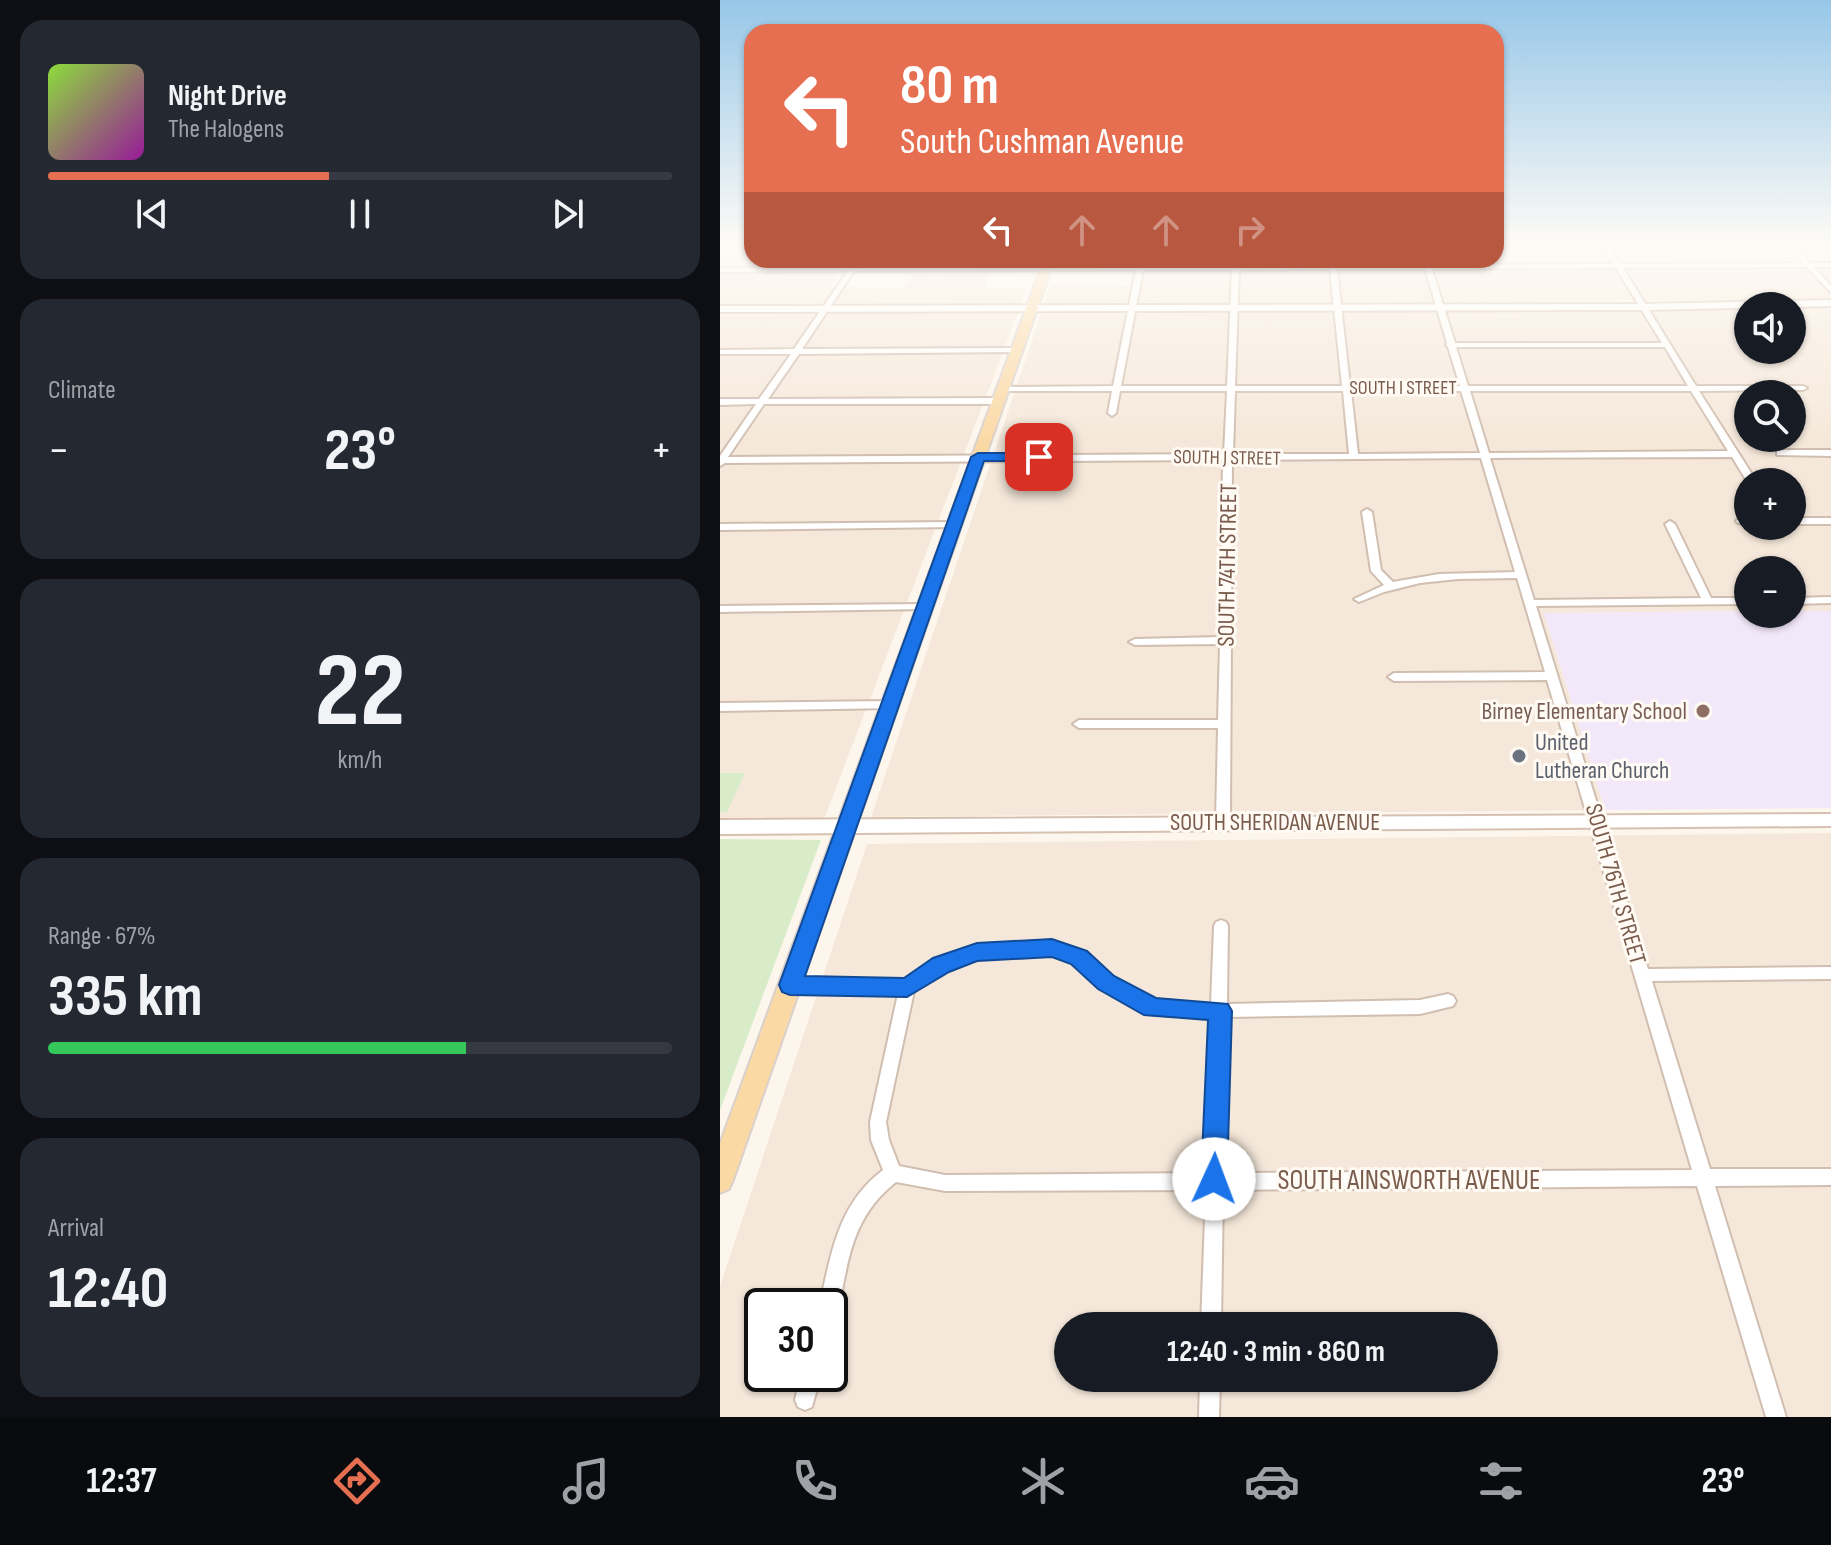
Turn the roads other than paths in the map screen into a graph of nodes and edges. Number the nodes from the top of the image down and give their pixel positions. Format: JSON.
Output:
{"nodes":[{"id":1,"x":825,"y":311,"type":"edge"},
{"id":2,"x":1030,"y":311,"type":"edge"},
{"id":3,"x":1131,"y":311,"type":"edge"},
{"id":4,"x":1234,"y":311,"type":"edge"},
{"id":5,"x":1336,"y":311,"type":"edge"},
{"id":6,"x":1440,"y":311,"type":"edge"},
{"id":7,"x":1646,"y":311,"type":"edge"},
{"id":8,"x":1450,"y":345,"type":"junction"},
{"id":9,"x":1667,"y":345,"type":"junction"},
{"id":10,"x":1017,"y":350,"type":"junction"},
{"id":11,"x":720,"y":352,"type":"edge"},
{"id":12,"x":796,"y":352,"type":"junction"},
{"id":13,"x":1463,"y":387,"type":"junction"},
{"id":14,"x":1117,"y":388,"type":"junction"},
{"id":15,"x":1231,"y":388,"type":"junction"},
{"id":16,"x":1346,"y":388,"type":"junction"},
{"id":17,"x":1695,"y":388,"type":"junction"},
{"id":18,"x":1734,"y":388,"type":"edge"},
{"id":19,"x":1001,"y":395,"type":"junction"},
{"id":20,"x":720,"y":402,"type":"edge"},
{"id":21,"x":762,"y":402,"type":"junction"},
{"id":22,"x":1112,"y":413,"type":"dead end"},
{"id":23,"x":1780,"y":453,"type":"dead end"},
{"id":24,"x":1831,"y":453,"type":"edge"},
{"id":25,"x":1734,"y":454,"type":"junction"},
{"id":26,"x":1485,"y":455,"type":"junction"},
{"id":27,"x":1228,"y":456,"type":"junction"},
{"id":28,"x":978,"y":457,"type":"junction"},
{"id":29,"x":1354,"y":457,"type":"junction"},
{"id":30,"x":721,"y":461,"type":"edge"},
{"id":31,"x":1743,"y":468,"type":"edge"},
{"id":32,"x":1367,"y":512,"type":"dead end"},
{"id":33,"x":1806,"y":521,"type":"edge"},
{"id":34,"x":1831,"y":521,"type":"edge"},
{"id":35,"x":1670,"y":524,"type":"dead end"},
{"id":36,"x":954,"y":525,"type":"junction"},
{"id":37,"x":720,"y":527,"type":"edge"},
{"id":38,"x":1522,"y":575,"type":"junction"},
{"id":39,"x":1390,"y":585,"type":"junction"},
{"id":40,"x":1359,"y":599,"type":"dead end"},
{"id":41,"x":1831,"y":600,"type":"edge"},
{"id":42,"x":1734,"y":601,"type":"edge"},
{"id":43,"x":1806,"y":601,"type":"edge"},
{"id":44,"x":1708,"y":602,"type":"junction"},
{"id":45,"x":1531,"y":603,"type":"junction"},
{"id":46,"x":924,"y":607,"type":"junction"},
{"id":47,"x":720,"y":609,"type":"edge"},
{"id":48,"x":1226,"y":640,"type":"junction"},
{"id":49,"x":1135,"y":642,"type":"dead end"},
{"id":50,"x":1553,"y":676,"type":"junction"},
{"id":51,"x":1394,"y":677,"type":"dead end"},
{"id":52,"x":890,"y":705,"type":"junction"},
{"id":53,"x":720,"y":707,"type":"edge"},
{"id":54,"x":1079,"y":724,"type":"dead end"},
{"id":55,"x":1224,"y":724,"type":"junction"},
{"id":56,"x":1831,"y":820,"type":"edge"},
{"id":57,"x":1223,"y":822,"type":"junction"},
{"id":58,"x":1598,"y":822,"type":"junction"},
{"id":59,"x":847,"y":826,"type":"junction"},
{"id":60,"x":720,"y":827,"type":"edge"},
{"id":61,"x":1221,"y":926,"type":"dead end"},
{"id":62,"x":1831,"y":973,"type":"edge"},
{"id":63,"x":1642,"y":975,"type":"junction"},
{"id":64,"x":790,"y":985,"type":"junction"},
{"id":65,"x":907,"y":988,"type":"junction"},
{"id":66,"x":1448,"y":1001,"type":"dead end"},
{"id":67,"x":1220,"y":1011,"type":"junction"},
{"id":68,"x":893,"y":1173,"type":"junction"},
{"id":69,"x":1831,"y":1177,"type":"edge"},
{"id":70,"x":1214,"y":1179,"type":"junction"},
{"id":71,"x":1704,"y":1179,"type":"junction"},
{"id":72,"x":720,"y":1180,"type":"edge"},
{"id":73,"x":834,"y":1288,"type":"edge"},
{"id":74,"x":1211,"y":1312,"type":"edge"},
{"id":75,"x":807,"y":1392,"type":"edge"},
{"id":76,"x":1210,"y":1392,"type":"edge"},
{"id":77,"x":805,"y":1400,"type":"dead end"},
{"id":78,"x":1209,"y":1417,"type":"edge"},
{"id":79,"x":1776,"y":1417,"type":"edge"}],
"edges":[{"from":1,"to":12,"type":"street"},
{"from":2,"to":10,"type":"main road"},
{"from":3,"to":14,"type":"street"},
{"from":4,"to":15,"type":"street","name":"SOUTH 74TH STREET"},
{"from":5,"to":16,"type":"street"},
{"from":6,"to":8,"type":"street","name":"SOUTH 76TH STREET"},
{"from":7,"to":9,"type":"street"},
{"from":8,"to":9,"type":"street"},
{"from":8,"to":13,"type":"street","name":"SOUTH 76TH STREET"},
{"from":9,"to":17,"type":"street"},
{"from":10,"to":12,"type":"street"},
{"from":10,"to":19,"type":"main road"},
{"from":11,"to":12,"type":"street"},
{"from":12,"to":21,"type":"street"},
{"from":13,"to":16,"type":"street","name":"SOUTH I STREET"},
{"from":13,"to":17,"type":"street","name":"SOUTH I STREET"},
{"from":13,"to":26,"type":"street","name":"SOUTH 76TH STREET"},
{"from":14,"to":15,"type":"street","name":"SOUTH I STREET"},
{"from":14,"to":19,"type":"street","name":"SOUTH I STREET"},
{"from":14,"to":22,"type":"street"},
{"from":15,"to":16,"type":"street","name":"SOUTH I STREET"},
{"from":15,"to":27,"type":"street","name":"SOUTH 74TH STREET"},
{"from":16,"to":29,"type":"street"},
{"from":17,"to":18,"type":"street","name":"SOUTH I STREET"},
{"from":17,"to":25,"type":"street"},
{"from":19,"to":21,"type":"street","name":"SOUTH I STREET"},
{"from":19,"to":28,"type":"main road"},
{"from":20,"to":21,"type":"street","name":"SOUTH I STREET"},
{"from":21,"to":30,"type":"street"},
{"from":23,"to":24,"type":"street"},
{"from":25,"to":26,"type":"street","name":"SOUTH J STREET"},
{"from":25,"to":31,"type":"street"},
{"from":26,"to":29,"type":"street","name":"SOUTH J STREET"},
{"from":26,"to":38,"type":"street","name":"SOUTH 76TH STREET"},
{"from":27,"to":28,"type":"street","name":"SOUTH J STREET"},
{"from":27,"to":29,"type":"street","name":"SOUTH J STREET"},
{"from":27,"to":48,"type":"street","name":"SOUTH 74TH STREET"},
{"from":28,"to":30,"type":"street","name":"SOUTH J STREET"},
{"from":28,"to":36,"type":"main road"},
{"from":32,"to":39,"type":"street"},
{"from":33,"to":34,"type":"street"},
{"from":35,"to":44,"type":"street"},
{"from":36,"to":37,"type":"street"},
{"from":36,"to":46,"type":"main road"},
{"from":38,"to":39,"type":"street"},
{"from":38,"to":45,"type":"street","name":"SOUTH 76TH STREET"},
{"from":39,"to":40,"type":"street"},
{"from":41,"to":43,"type":"street"},
{"from":42,"to":44,"type":"street"},
{"from":44,"to":45,"type":"street"},
{"from":45,"to":50,"type":"street","name":"SOUTH 76TH STREET"},
{"from":46,"to":47,"type":"street"},
{"from":46,"to":52,"type":"main road"},
{"from":48,"to":49,"type":"street"},
{"from":48,"to":55,"type":"street","name":"SOUTH 74TH STREET"},
{"from":50,"to":51,"type":"street"},
{"from":50,"to":58,"type":"street","name":"SOUTH 76TH STREET"},
{"from":52,"to":53,"type":"street"},
{"from":52,"to":59,"type":"main road"},
{"from":54,"to":55,"type":"street"},
{"from":55,"to":57,"type":"street","name":"SOUTH 74TH STREET"},
{"from":56,"to":58,"type":"main road","name":"SOUTH SHERIDAN AVENUE"},
{"from":57,"to":58,"type":"main road","name":"SOUTH SHERIDAN AVENUE"},
{"from":57,"to":59,"type":"main road","name":"SOUTH SHERIDAN AVENUE"},
{"from":58,"to":63,"type":"street","name":"SOUTH 76TH STREET"},
{"from":59,"to":60,"type":"main road","name":"SOUTH SHERIDAN AVENUE"},
{"from":59,"to":64,"type":"main road"},
{"from":61,"to":67,"type":"street"},
{"from":62,"to":63,"type":"street"},
{"from":63,"to":71,"type":"street","name":"SOUTH 76TH STREET"},
{"from":64,"to":65,"type":"street"},
{"from":64,"to":72,"type":"main road"},
{"from":65,"to":67,"type":"street"},
{"from":65,"to":68,"type":"street"},
{"from":66,"to":67,"type":"street"},
{"from":67,"to":70,"type":"street"},
{"from":68,"to":70,"type":"street","name":"SOUTH AINSWORTH AVENUE"},
{"from":68,"to":73,"type":"street"},
{"from":69,"to":71,"type":"street","name":"SOUTH AINSWORTH AVENUE"},
{"from":70,"to":71,"type":"street","name":"SOUTH AINSWORTH AVENUE"},
{"from":70,"to":74,"type":"street"},
{"from":71,"to":79,"type":"street","name":"SOUTH 76TH STREET"},
{"from":75,"to":77,"type":"street"},
{"from":76,"to":78,"type":"street"}]}
